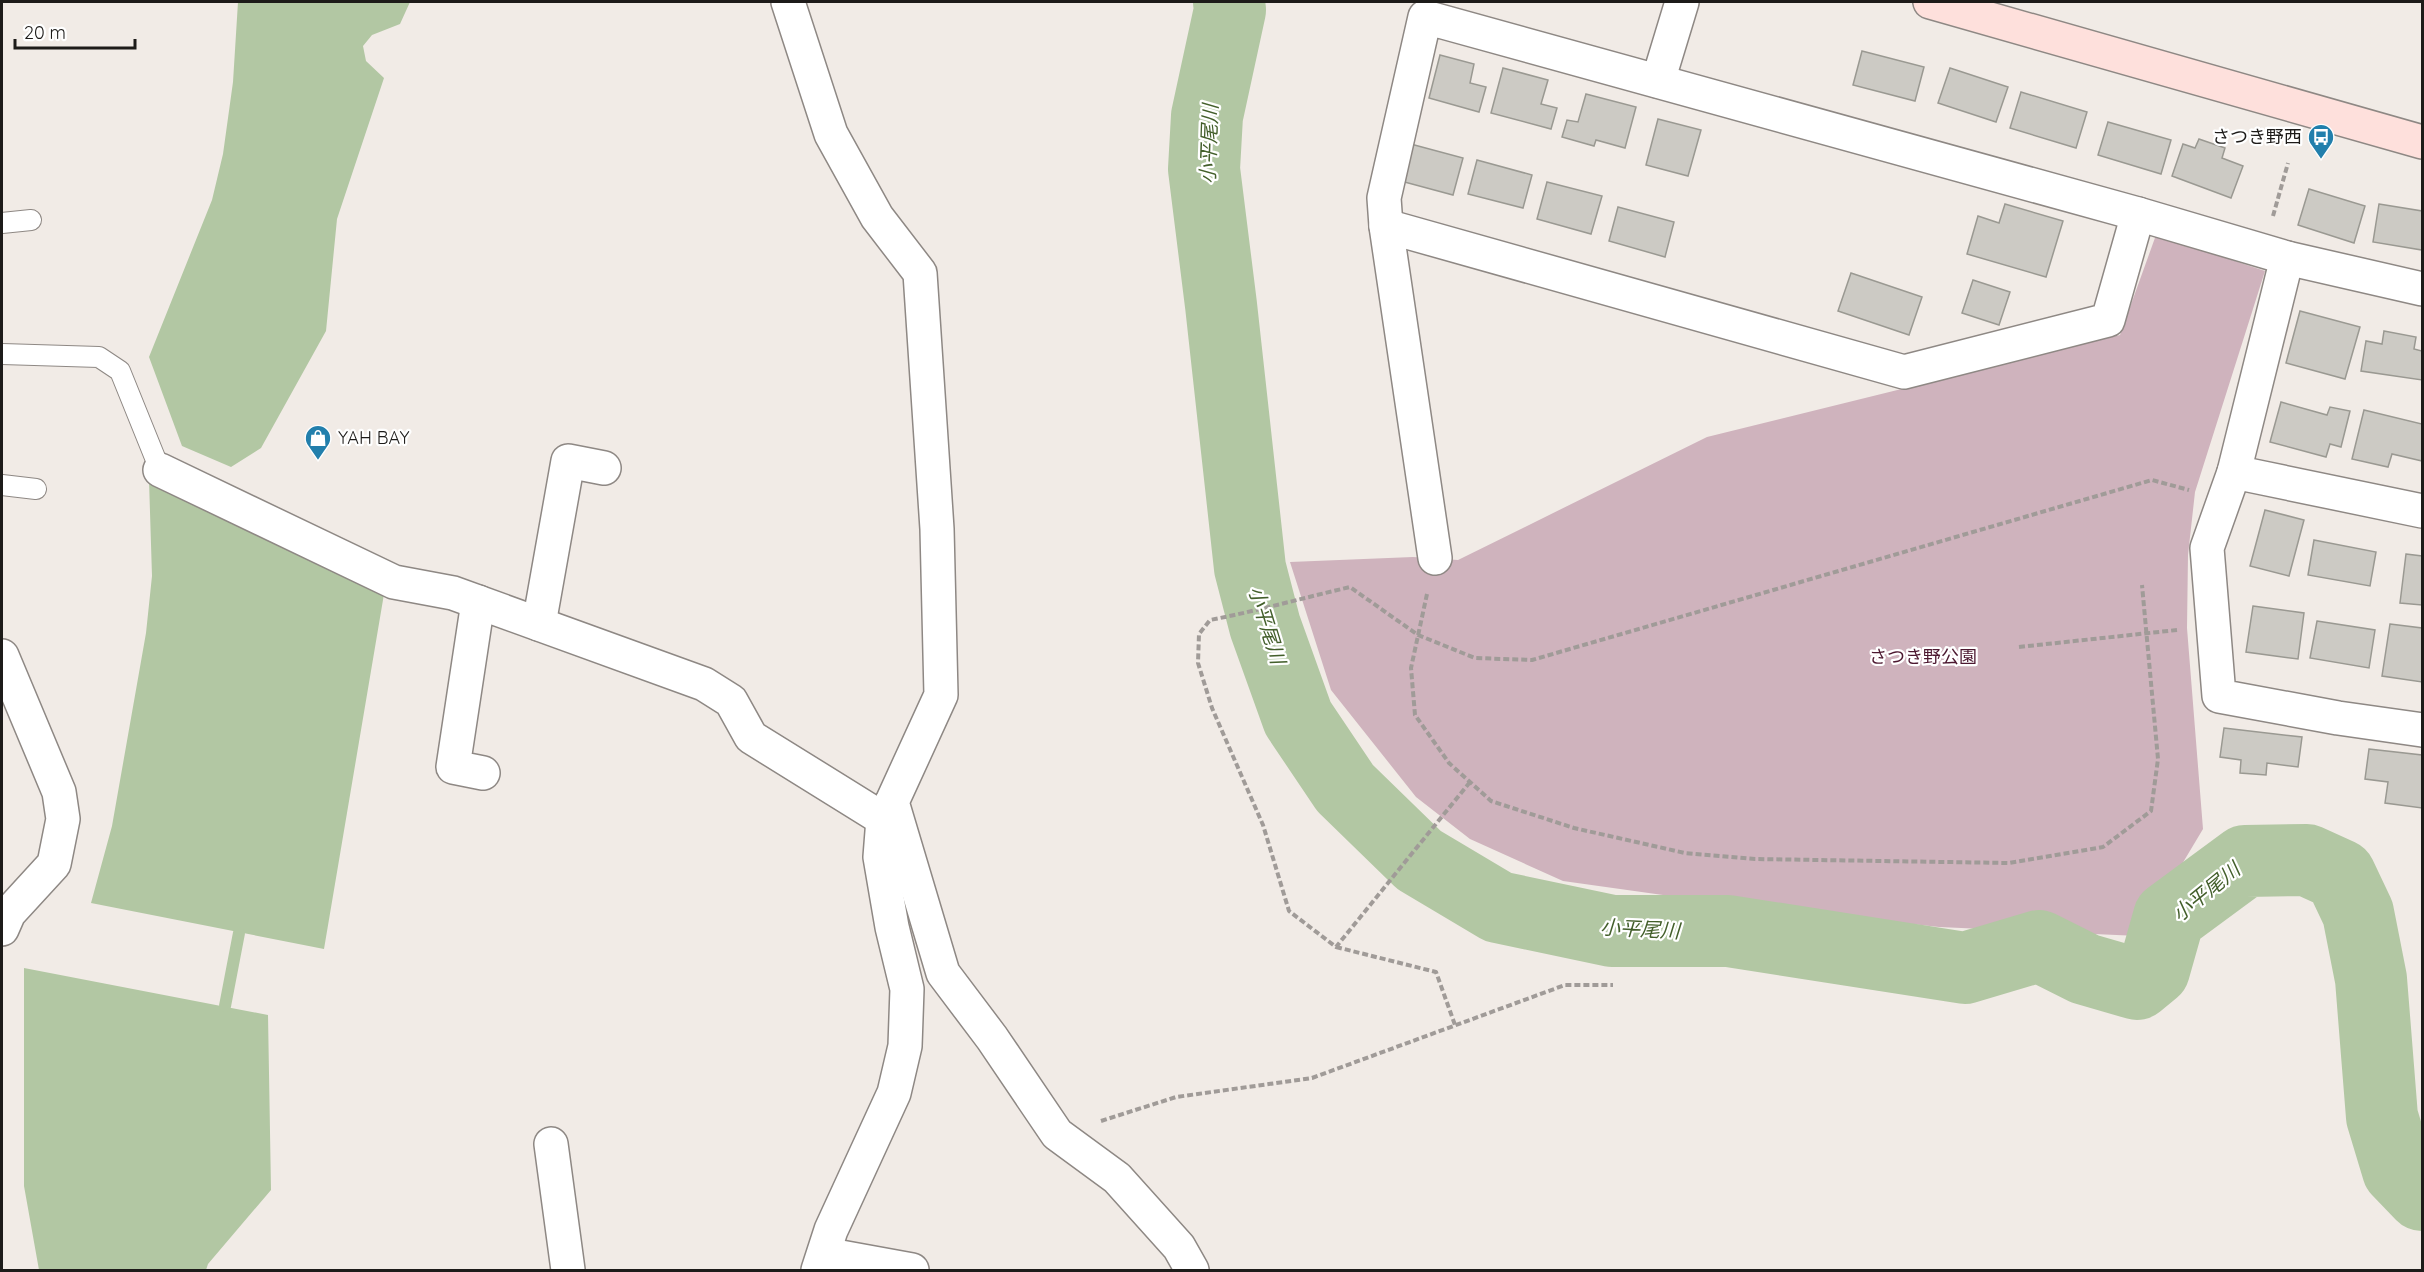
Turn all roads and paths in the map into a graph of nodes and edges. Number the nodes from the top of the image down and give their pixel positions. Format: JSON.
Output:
{"nodes":[{"id":1,"x":788,"y":2,"type":"edge"},
{"id":2,"x":1682,"y":2,"type":"edge"},
{"id":3,"x":1930,"y":2,"type":"edge"},
{"id":4,"x":1658,"y":81,"type":"junction"},
{"id":5,"x":2422,"y":142,"type":"edge"},
{"id":6,"x":2288,"y":163,"type":"dead end"},
{"id":7,"x":2138,"y":214,"type":"junction"},
{"id":8,"x":31,"y":220,"type":"dead end"},
{"id":9,"x":2,"y":223,"type":"edge"},
{"id":10,"x":1386,"y":226,"type":"junction"},
{"id":11,"x":2275,"y":255,"type":"junction"},
{"id":12,"x":2422,"y":289,"type":"edge"},
{"id":13,"x":2,"y":354,"type":"edge"},
{"id":14,"x":604,"y":468,"type":"dead end"},
{"id":15,"x":160,"y":470,"type":"joint"},
{"id":16,"x":2,"y":485,"type":"edge"},
{"id":17,"x":2229,"y":486,"type":"junction"},
{"id":18,"x":36,"y":489,"type":"dead end"},
{"id":19,"x":2422,"y":511,"type":"edge"},
{"id":20,"x":1435,"y":558,"type":"joint"},
{"id":21,"x":2142,"y":585,"type":"dead end"},
{"id":22,"x":478,"y":602,"type":"junction"},
{"id":23,"x":539,"y":624,"type":"junction"},
{"id":24,"x":2166,"y":631,"type":"dead end"},
{"id":25,"x":2147,"y":633,"type":"junction"},
{"id":26,"x":1418,"y":635,"type":"junction"},
{"id":27,"x":2019,"y":647,"type":"dead end"},
{"id":28,"x":2,"y":656,"type":"edge"},
{"id":29,"x":2422,"y":730,"type":"edge"},
{"id":30,"x":483,"y":773,"type":"dead end"},
{"id":31,"x":1470,"y":782,"type":"junction"},
{"id":32,"x":887,"y":811,"type":"junction"},
{"id":33,"x":2,"y":929,"type":"edge"},
{"id":34,"x":1336,"y":948,"type":"junction"},
{"id":35,"x":1613,"y":985,"type":"dead end"},
{"id":36,"x":1455,"y":1025,"type":"junction"},
{"id":37,"x":1057,"y":1134,"type":"junction"},
{"id":38,"x":551,"y":1144,"type":"dead end"},
{"id":39,"x":821,"y":1262,"type":"edge"},
{"id":40,"x":568,"y":1270,"type":"edge"},
{"id":41,"x":912,"y":1270,"type":"edge"},
{"id":42,"x":1192,"y":1270,"type":"edge"}],
"edges":[{"from":1,"to":32,"type":"street"},
{"from":2,"to":4,"type":"street"},
{"from":3,"to":5,"type":"street"},
{"from":4,"to":7,"type":"street"},
{"from":4,"to":10,"type":"street"},
{"from":6,"to":11,"type":"path"},
{"from":7,"to":10,"type":"street"},
{"from":7,"to":11,"type":"street"},
{"from":8,"to":9,"type":"lane"},
{"from":10,"to":20,"type":"street"},
{"from":11,"to":12,"type":"street"},
{"from":11,"to":17,"type":"street"},
{"from":13,"to":15,"type":"lane"},
{"from":14,"to":23,"type":"street"},
{"from":15,"to":22,"type":"street"},
{"from":16,"to":18,"type":"lane"},
{"from":17,"to":19,"type":"street"},
{"from":17,"to":26,"type":"path"},
{"from":17,"to":29,"type":"street"},
{"from":20,"to":26,"type":"path"},
{"from":21,"to":25,"type":"path"},
{"from":22,"to":23,"type":"street"},
{"from":22,"to":30,"type":"street"},
{"from":23,"to":32,"type":"street"},
{"from":24,"to":25,"type":"path"},
{"from":25,"to":27,"type":"path"},
{"from":25,"to":31,"type":"path"},
{"from":26,"to":31,"type":"path"},
{"from":26,"to":34,"type":"path"},
{"from":28,"to":33,"type":"street"},
{"from":31,"to":34,"type":"path"},
{"from":32,"to":37,"type":"street"},
{"from":32,"to":39,"type":"street"},
{"from":34,"to":36,"type":"path"},
{"from":35,"to":36,"type":"path"},
{"from":36,"to":37,"type":"path"},
{"from":37,"to":42,"type":"street"},
{"from":38,"to":40,"type":"street"},
{"from":39,"to":41,"type":"street"}]}
